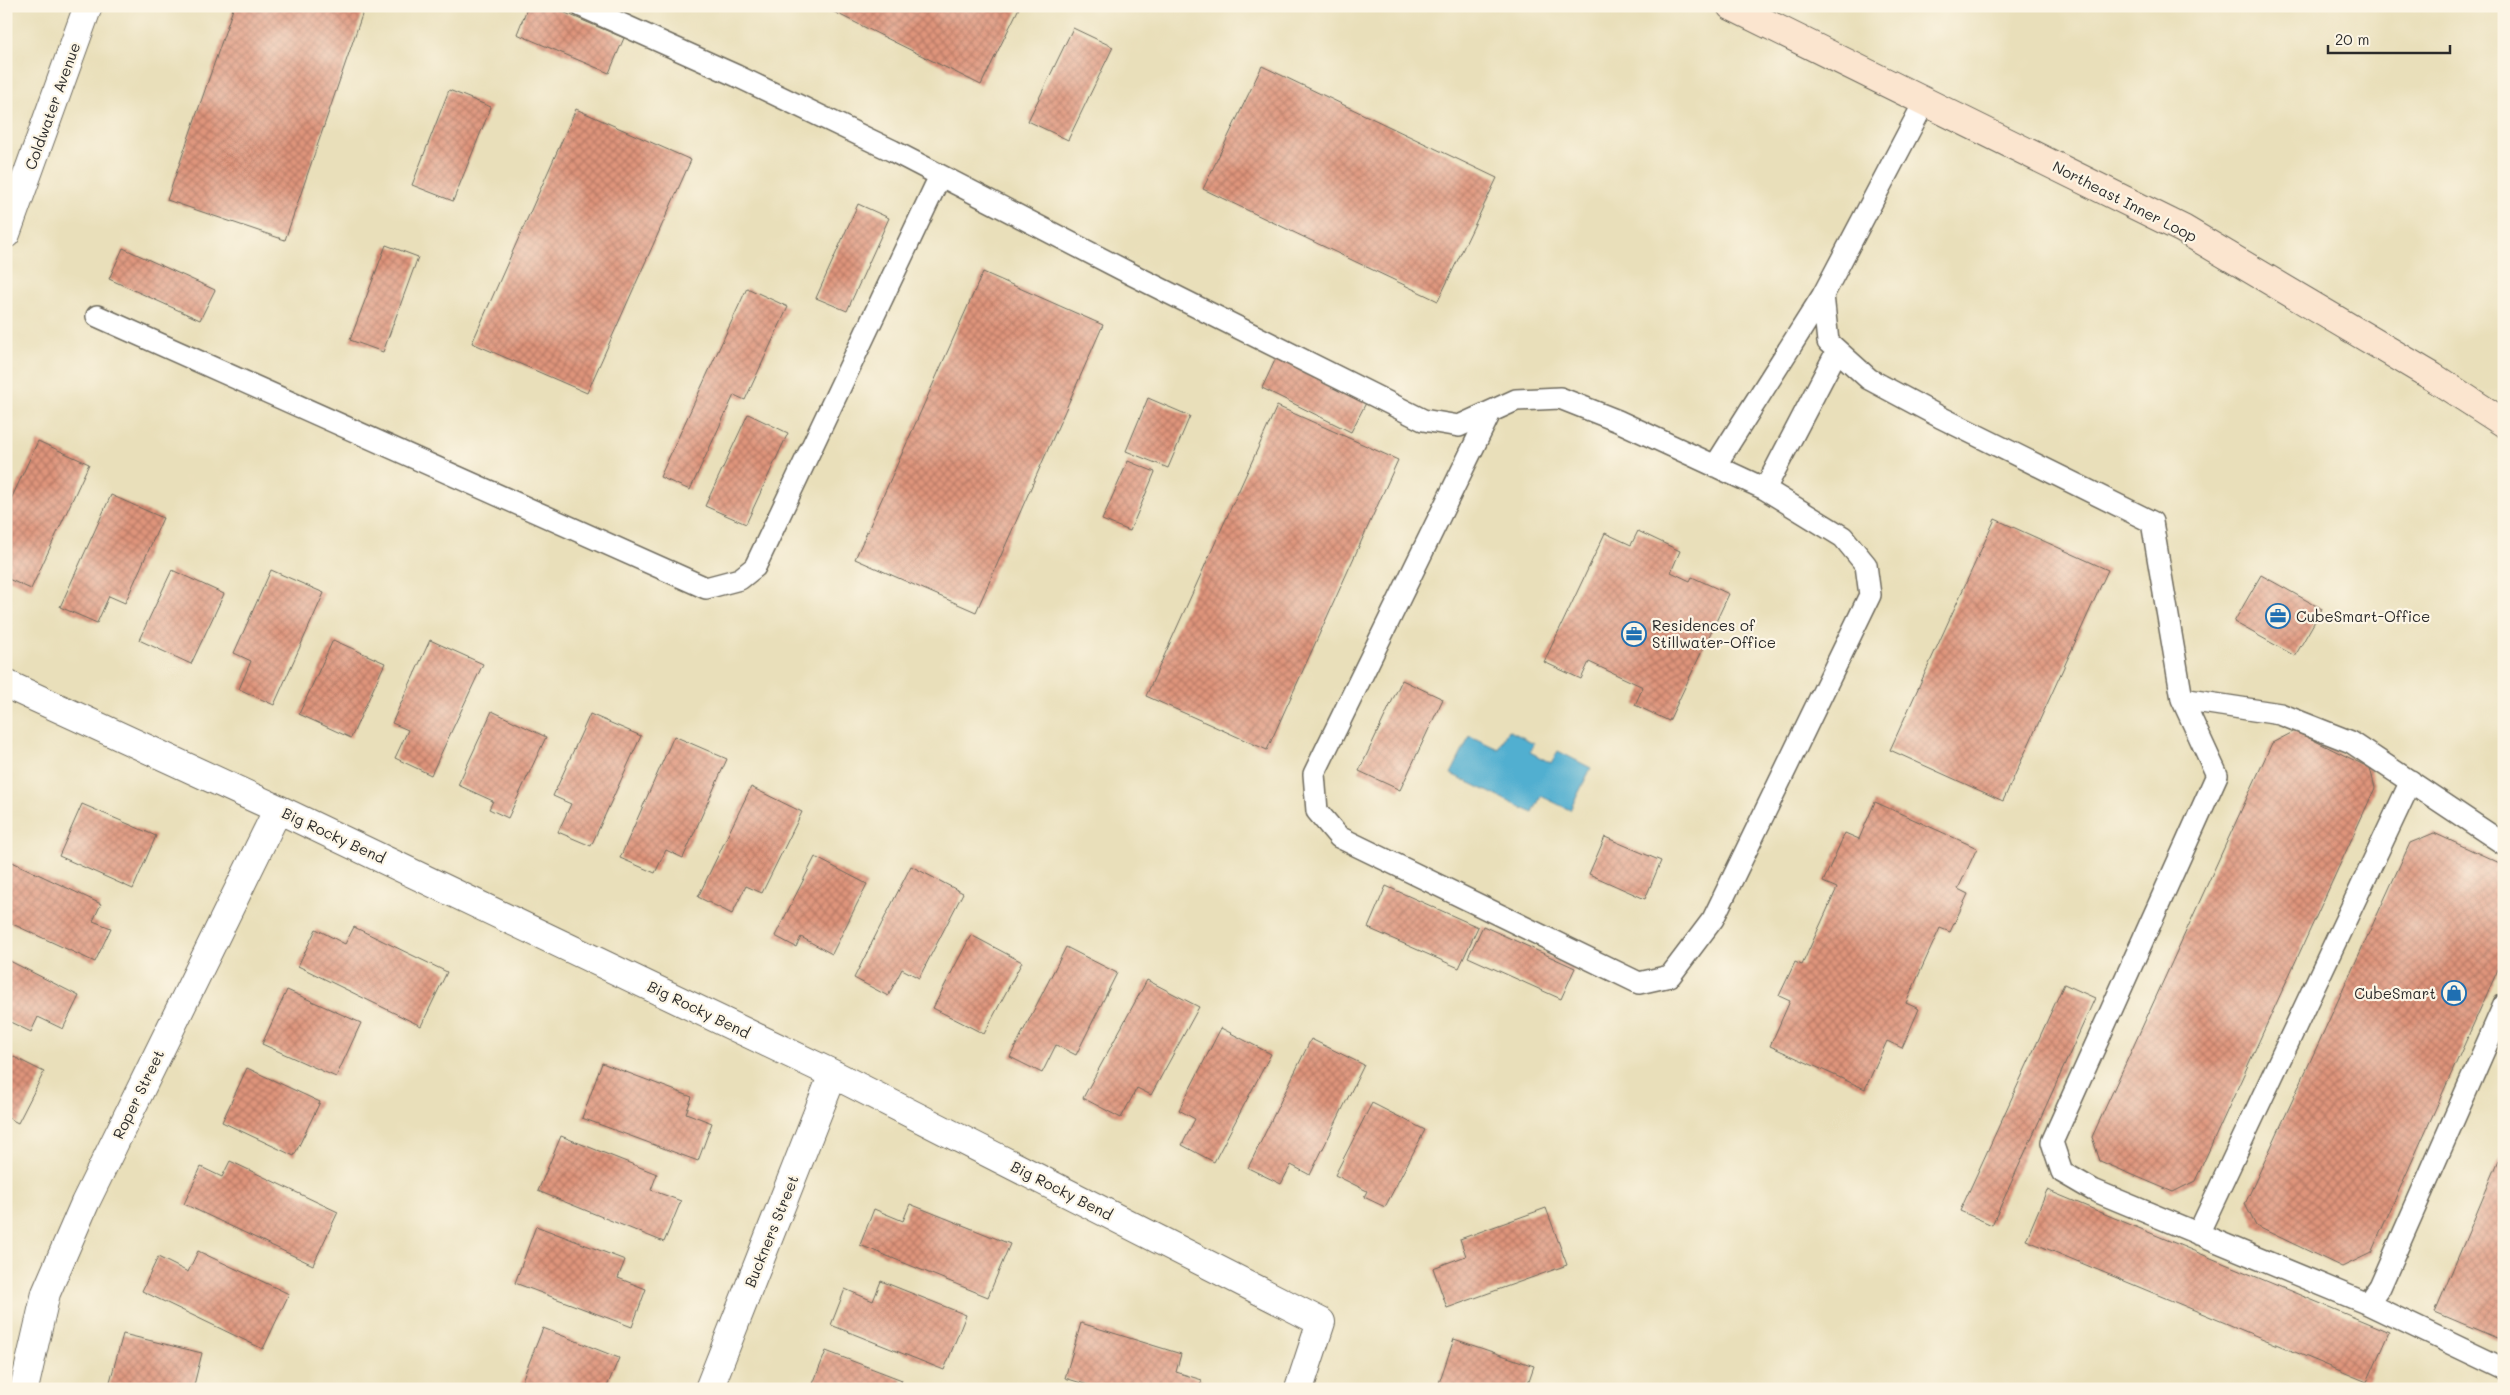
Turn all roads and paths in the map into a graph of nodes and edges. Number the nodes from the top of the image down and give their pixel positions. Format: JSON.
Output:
{"nodes":[{"id":1,"x":88,"y":6,"type":"edge"},
{"id":2,"x":581,"y":6,"type":"edge"},
{"id":3,"x":1731,"y":6,"type":"edge"},
{"id":4,"x":1925,"y":101,"type":"junction"},
{"id":5,"x":940,"y":176,"type":"junction"},
{"id":6,"x":6,"y":234,"type":"edge"},
{"id":7,"x":1823,"y":295,"type":"junction"},
{"id":8,"x":97,"y":316,"type":"dead end"},
{"id":9,"x":1837,"y":351,"type":"junction"},
{"id":10,"x":1490,"y":413,"type":"junction"},
{"id":11,"x":2504,"y":423,"type":"edge"},
{"id":12,"x":1715,"y":466,"type":"junction"},
{"id":13,"x":1765,"y":488,"type":"junction"},
{"id":14,"x":6,"y":684,"type":"edge"},
{"id":15,"x":2182,"y":699,"type":"junction"},
{"id":16,"x":2411,"y":781,"type":"junction"},
{"id":17,"x":278,"y":809,"type":"junction"},
{"id":18,"x":2504,"y":844,"type":"edge"},
{"id":19,"x":2504,"y":1005,"type":"edge"},
{"id":20,"x":834,"y":1074,"type":"junction"},
{"id":21,"x":2198,"y":1234,"type":"junction"},
{"id":22,"x":2368,"y":1304,"type":"junction"},
{"id":23,"x":2504,"y":1369,"type":"edge"},
{"id":24,"x":24,"y":1389,"type":"edge"},
{"id":25,"x":708,"y":1389,"type":"edge"},
{"id":26,"x":1299,"y":1389,"type":"edge"}],
"edges":[{"from":1,"to":6,"type":"street","name":"Coldwater Avenue"},
{"from":2,"to":5,"type":"lane"},
{"from":3,"to":4,"type":"main road","name":"Northeast Inner Loop"},
{"from":4,"to":7,"type":"lane"},
{"from":4,"to":11,"type":"main road","name":"Northeast Inner Loop"},
{"from":5,"to":8,"type":"lane"},
{"from":5,"to":10,"type":"lane"},
{"from":7,"to":9,"type":"lane"},
{"from":7,"to":12,"type":"lane"},
{"from":9,"to":13,"type":"lane"},
{"from":9,"to":15,"type":"lane"},
{"from":10,"to":12,"type":"lane"},
{"from":10,"to":13,"type":"lane"},
{"from":12,"to":13,"type":"lane"},
{"from":14,"to":17,"type":"street","name":"Big Rocky Bend"},
{"from":15,"to":16,"type":"lane"},
{"from":15,"to":21,"type":"lane"},
{"from":16,"to":18,"type":"lane"},
{"from":16,"to":21,"type":"lane"},
{"from":17,"to":20,"type":"street","name":"Big Rocky Bend"},
{"from":17,"to":24,"type":"street","name":"Roper Street"},
{"from":19,"to":22,"type":"lane"},
{"from":20,"to":25,"type":"street","name":"Buckners Street"},
{"from":20,"to":26,"type":"street","name":"Big Rocky Bend"},
{"from":21,"to":22,"type":"lane"},
{"from":22,"to":23,"type":"lane"}]}
